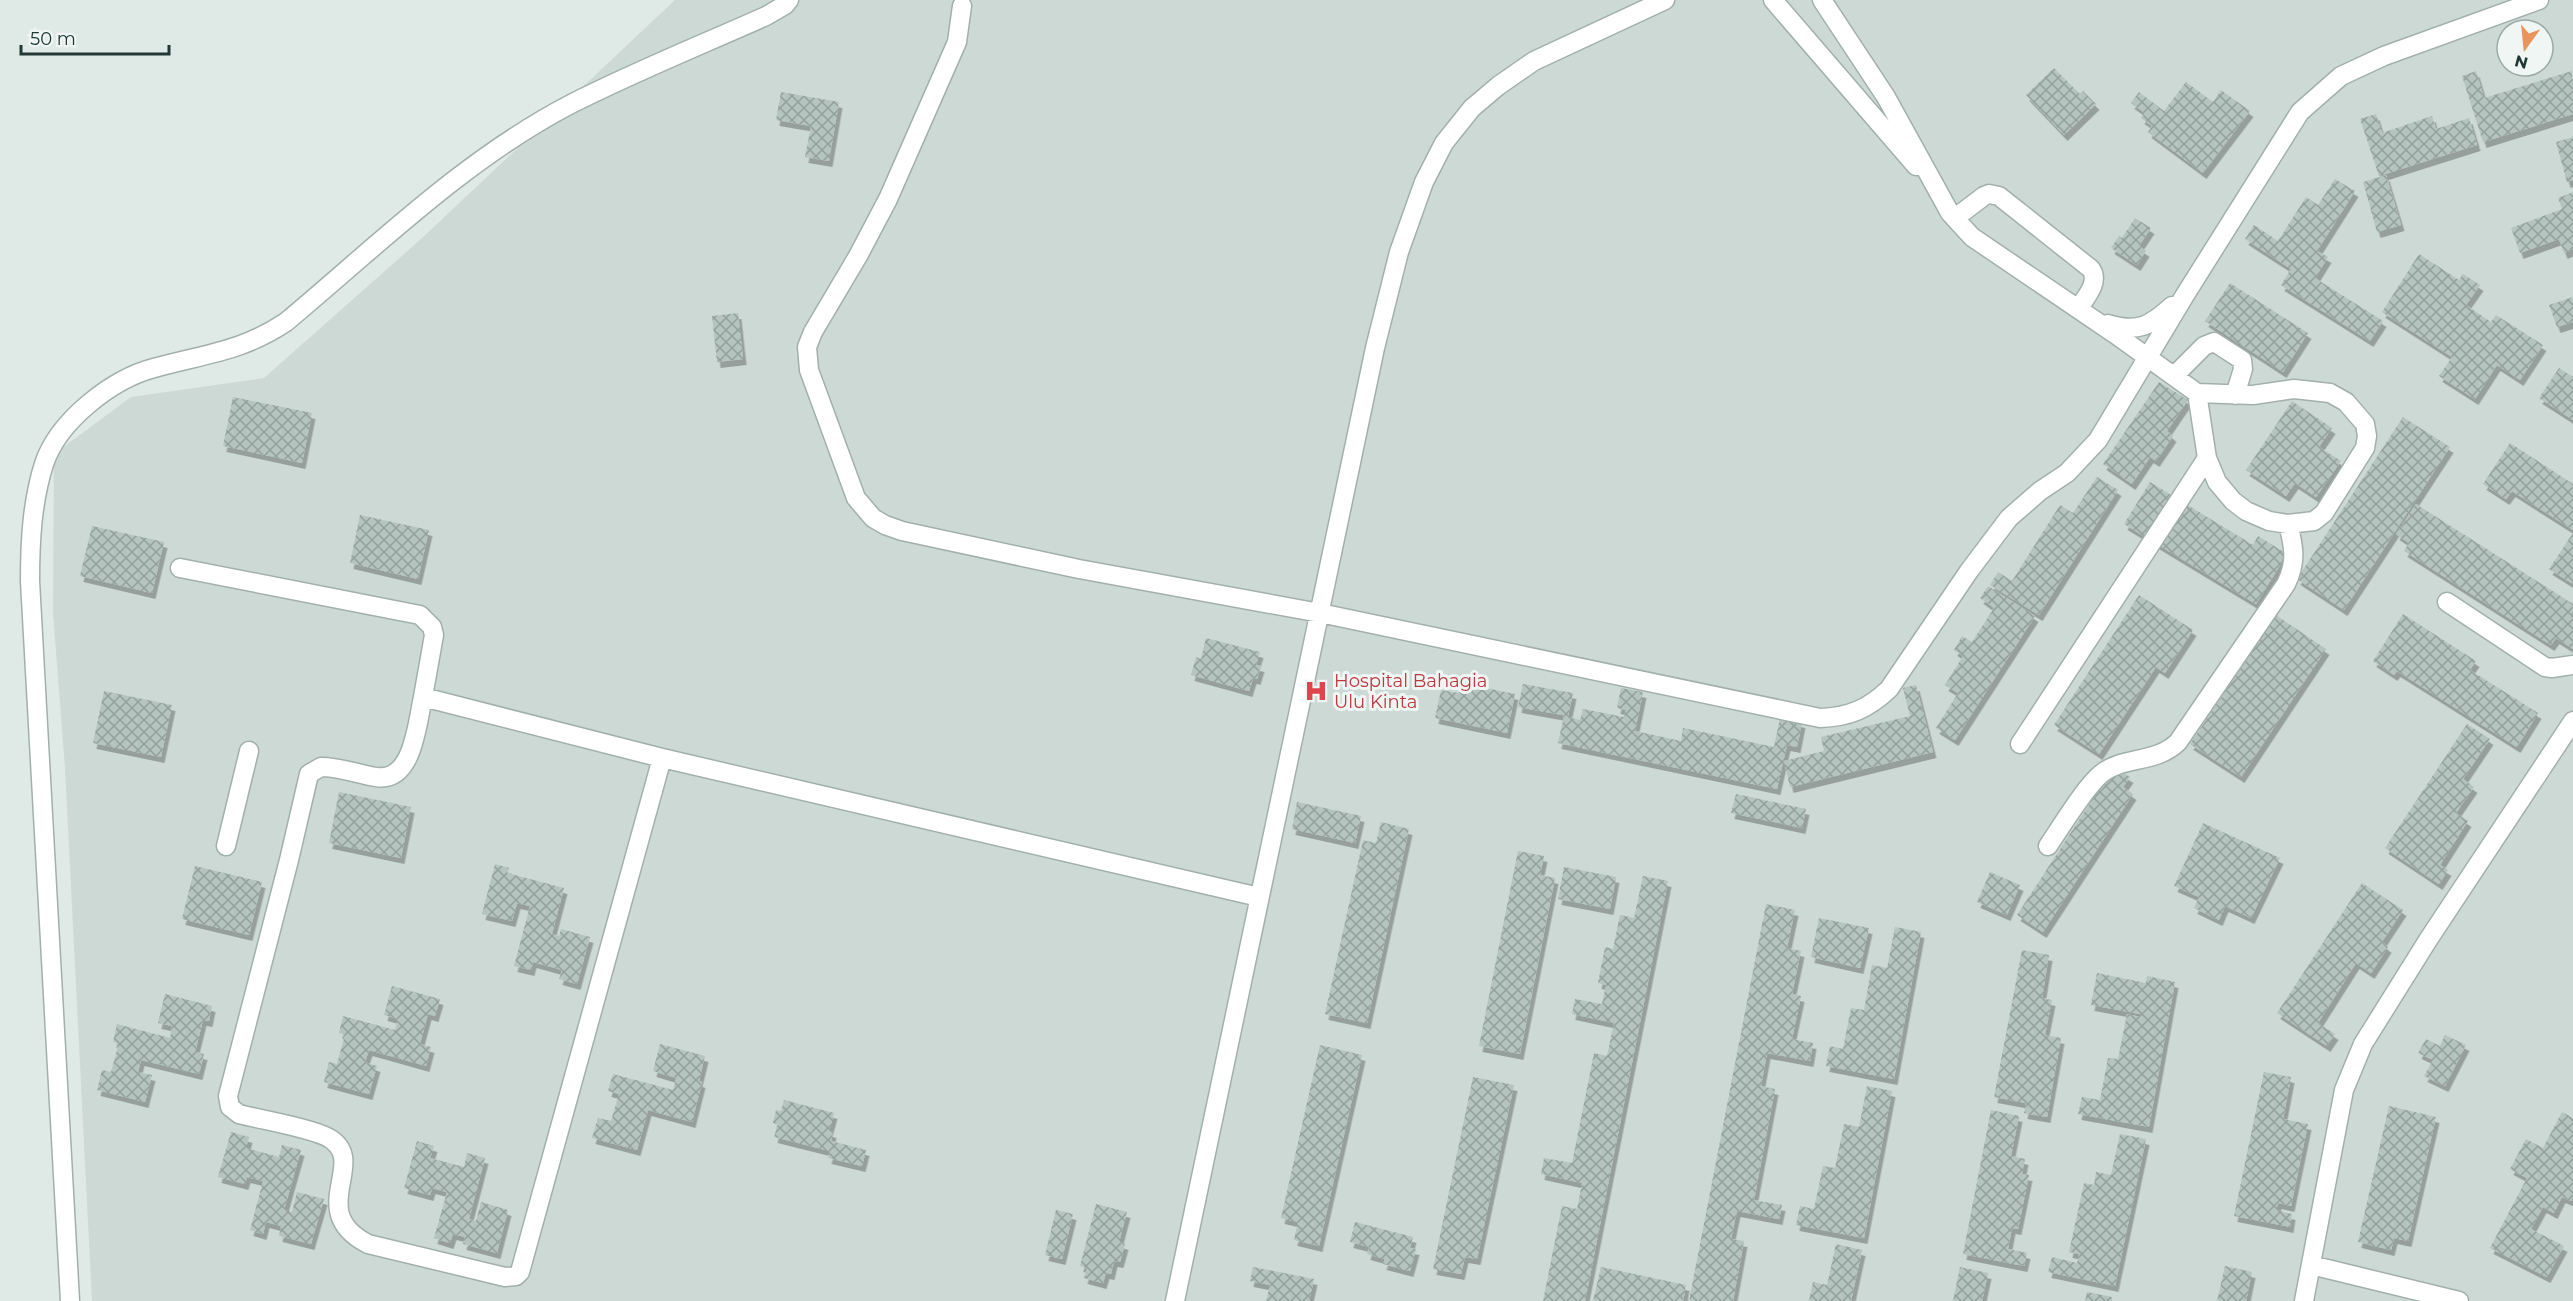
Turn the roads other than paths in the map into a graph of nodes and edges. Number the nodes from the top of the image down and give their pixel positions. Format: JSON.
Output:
{"nodes":[{"id":1,"x":789,"y":0,"type":"edge"},
{"id":2,"x":1665,"y":0,"type":"edge"},
{"id":3,"x":1773,"y":0,"type":"edge"},
{"id":4,"x":1822,"y":0,"type":"edge"},
{"id":5,"x":2539,"y":0,"type":"edge"},
{"id":6,"x":962,"y":6,"type":"dead end"},
{"id":7,"x":1937,"y":189,"type":"junction"},
{"id":8,"x":1955,"y":218,"type":"junction"},
{"id":9,"x":2185,"y":295,"type":"junction"},
{"id":10,"x":2079,"y":309,"type":"junction"},
{"id":11,"x":2096,"y":321,"type":"junction"},
{"id":12,"x":2148,"y":357,"type":"junction"},
{"id":13,"x":2174,"y":376,"type":"junction"},
{"id":14,"x":2197,"y":393,"type":"junction"},
{"id":15,"x":2235,"y":395,"type":"junction"},
{"id":16,"x":2207,"y":458,"type":"junction"},
{"id":17,"x":2288,"y":524,"type":"junction"},
{"id":18,"x":180,"y":568,"type":"dead end"},
{"id":19,"x":2447,"y":602,"type":"dead end"},
{"id":20,"x":1320,"y":613,"type":"junction"},
{"id":21,"x":2573,"y":665,"type":"edge"},
{"id":22,"x":423,"y":697,"type":"junction"},
{"id":23,"x":2573,"y":721,"type":"edge"},
{"id":24,"x":2568,"y":741,"type":"edge"},
{"id":25,"x":2020,"y":744,"type":"dead end"},
{"id":26,"x":249,"y":751,"type":"dead end"},
{"id":27,"x":662,"y":758,"type":"junction"},
{"id":28,"x":226,"y":846,"type":"dead end"},
{"id":29,"x":2048,"y":846,"type":"dead end"},
{"id":30,"x":1259,"y":897,"type":"junction"},
{"id":31,"x":2311,"y":1265,"type":"junction"},
{"id":32,"x":70,"y":1301,"type":"edge"},
{"id":33,"x":1175,"y":1301,"type":"edge"},
{"id":34,"x":2304,"y":1301,"type":"edge"},
{"id":35,"x":2459,"y":1301,"type":"edge"}],
"edges":[{"from":1,"to":32,"type":"street"},
{"from":2,"to":20,"type":"street"},
{"from":3,"to":7,"type":"street"},
{"from":4,"to":7,"type":"street"},
{"from":5,"to":9,"type":"street"},
{"from":6,"to":20,"type":"street"},
{"from":7,"to":8,"type":"street"},
{"from":8,"to":10,"type":"street"},
{"from":8,"to":10,"type":"street"},
{"from":9,"to":11,"type":"street"},
{"from":9,"to":12,"type":"street"},
{"from":10,"to":11,"type":"street"},
{"from":11,"to":12,"type":"street"},
{"from":12,"to":13,"type":"street"},
{"from":12,"to":20,"type":"street"},
{"from":13,"to":14,"type":"street"},
{"from":13,"to":15,"type":"street"},
{"from":14,"to":15,"type":"street"},
{"from":14,"to":16,"type":"street"},
{"from":15,"to":17,"type":"street"},
{"from":16,"to":17,"type":"street"},
{"from":16,"to":25,"type":"street"},
{"from":17,"to":29,"type":"street"},
{"from":18,"to":22,"type":"street"},
{"from":19,"to":21,"type":"street"},
{"from":20,"to":30,"type":"street"},
{"from":22,"to":27,"type":"street"},
{"from":22,"to":27,"type":"street"},
{"from":23,"to":24,"type":"street"},
{"from":24,"to":31,"type":"street"},
{"from":26,"to":28,"type":"street"},
{"from":27,"to":30,"type":"street"},
{"from":30,"to":33,"type":"street"},
{"from":31,"to":34,"type":"street"},
{"from":31,"to":35,"type":"street"}]}
